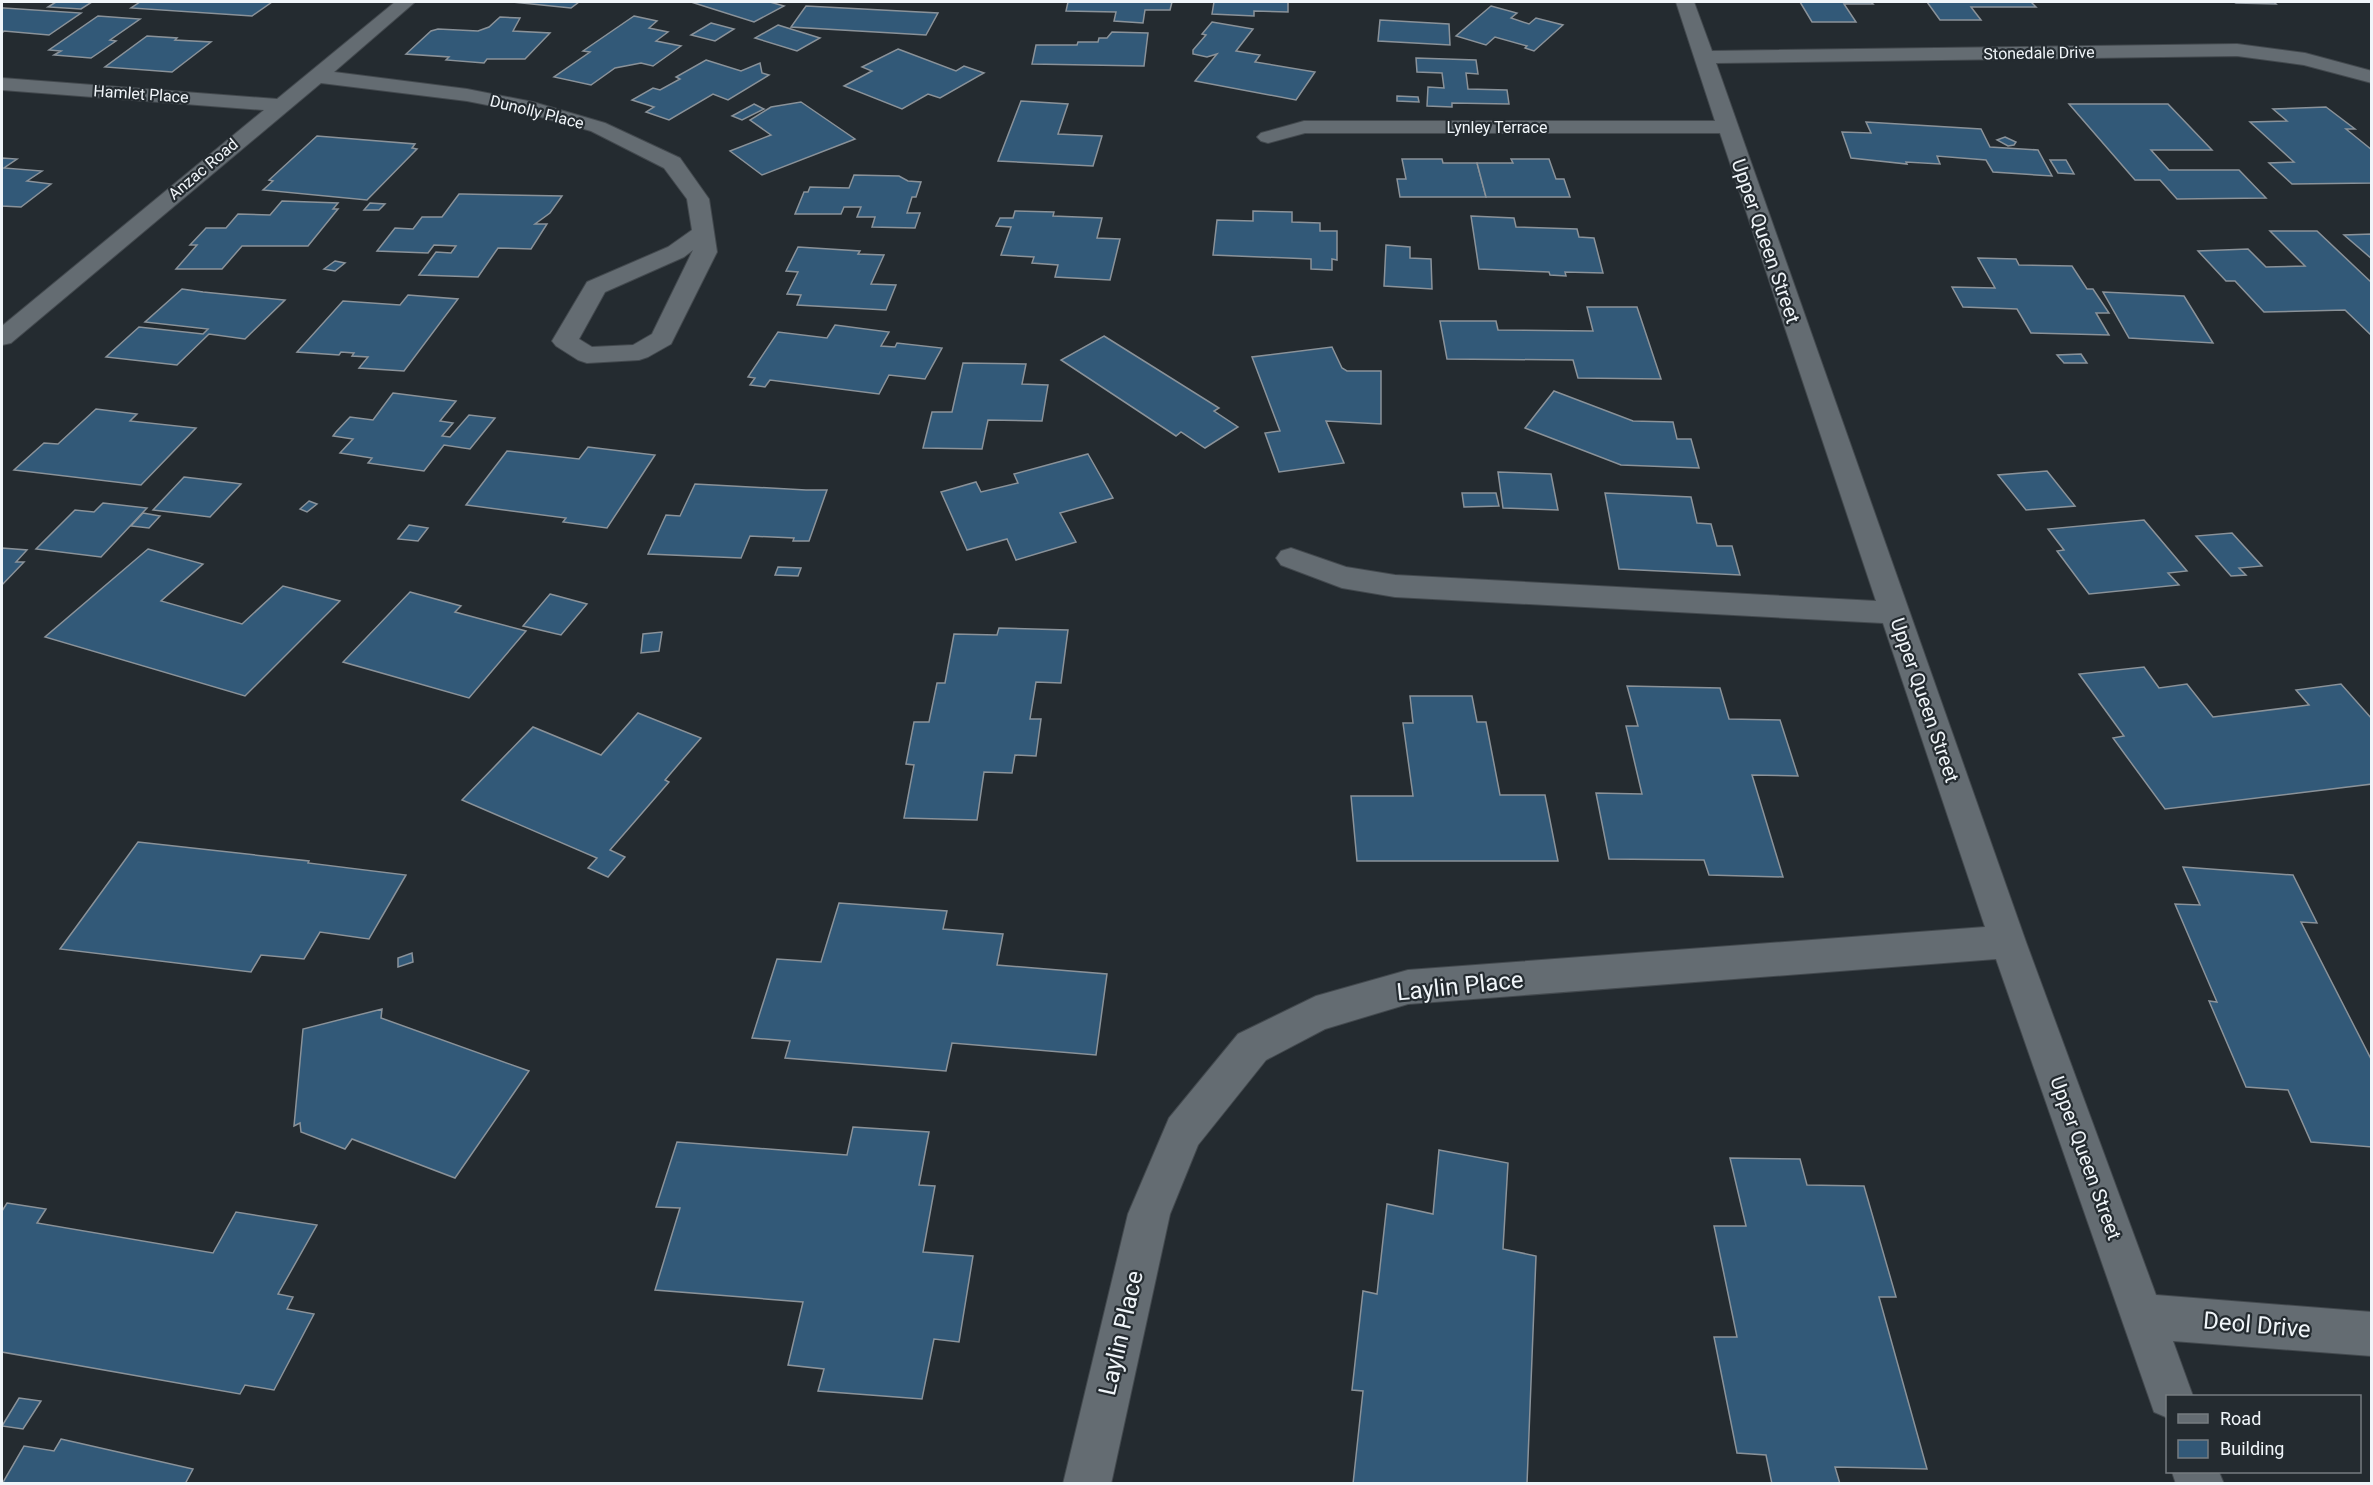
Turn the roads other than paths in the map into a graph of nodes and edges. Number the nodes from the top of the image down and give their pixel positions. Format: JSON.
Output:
{"nodes":[{"id":1,"x":406,"y":2,"type":"edge"},
{"id":2,"x":1685,"y":2,"type":"edge"},
{"id":3,"x":1704,"y":57,"type":"junction"},
{"id":4,"x":317,"y":76,"type":"junction"},
{"id":5,"x":2372,"y":77,"type":"edge"},
{"id":6,"x":2,"y":84,"type":"edge"},
{"id":7,"x":280,"y":105,"type":"junction"},
{"id":8,"x":1726,"y":127,"type":"junction"},
{"id":9,"x":1268,"y":137,"type":"dead end"},
{"id":10,"x":704,"y":232,"type":"junction"},
{"id":11,"x":2,"y":338,"type":"edge"},
{"id":12,"x":1291,"y":558,"type":"dead end"},
{"id":13,"x":1894,"y":613,"type":"junction"},
{"id":14,"x":2008,"y":942,"type":"junction"},
{"id":15,"x":2142,"y":1316,"type":"junction"},
{"id":16,"x":2372,"y":1334,"type":"edge"},
{"id":17,"x":2170,"y":1395,"type":"edge"},
{"id":18,"x":1087,"y":1484,"type":"edge"}],
"edges":[{"from":1,"to":4,"type":"street","name":"Anzac Road"},
{"from":2,"to":3,"type":"street","name":"Upper Queen Street"},
{"from":3,"to":5,"type":"street","name":"Stonedale Drive"},
{"from":3,"to":8,"type":"street","name":"Upper Queen Street"},
{"from":4,"to":7,"type":"street","name":"Anzac Road"},
{"from":4,"to":10,"type":"street","name":"Dunolly Place"},
{"from":6,"to":7,"type":"street","name":"Hamlet Place"},
{"from":7,"to":11,"type":"street","name":"Anzac Road"},
{"from":8,"to":9,"type":"street","name":"Lynley Terrace"},
{"from":8,"to":13,"type":"street","name":"Upper Queen Street"},
{"from":10,"to":10,"type":"street","name":"Dunolly Place"},
{"from":12,"to":13,"type":"street"},
{"from":13,"to":14,"type":"street","name":"Upper Queen Street"},
{"from":14,"to":15,"type":"street","name":"Upper Queen Street"},
{"from":14,"to":18,"type":"street","name":"Laylin Place"},
{"from":15,"to":16,"type":"street","name":"Deol Drive"},
{"from":15,"to":17,"type":"street","name":"Upper Queen Street"}]}
